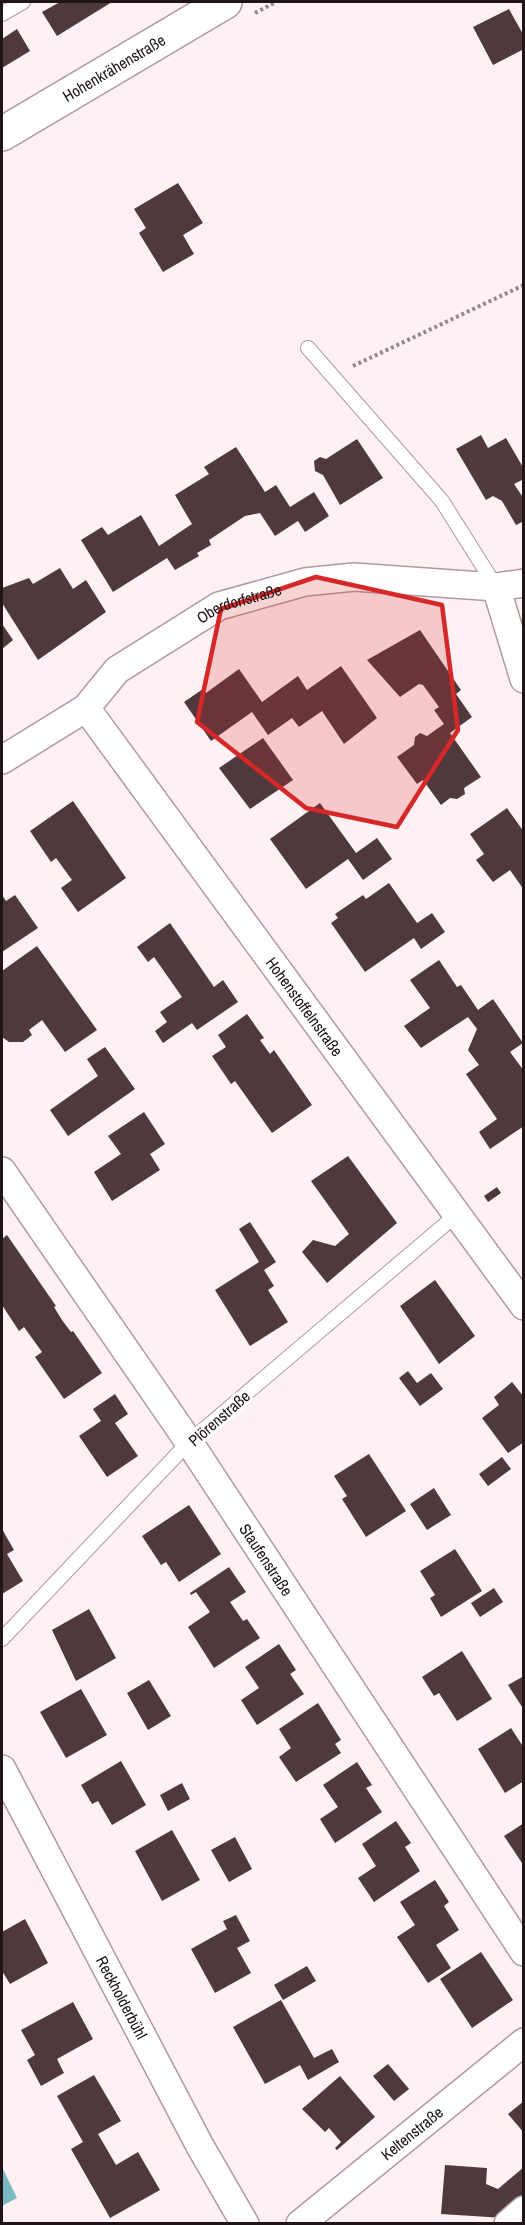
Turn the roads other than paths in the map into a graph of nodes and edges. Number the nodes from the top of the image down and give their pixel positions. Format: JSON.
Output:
{"nodes":[{"id":1,"x":23,"y":2,"type":"edge"},
{"id":2,"x":225,"y":2,"type":"edge"},
{"id":3,"x":2,"y":14,"type":"edge"},
{"id":4,"x":2,"y":134,"type":"edge"},
{"id":5,"x":308,"y":348,"type":"dead end"},
{"id":6,"x":524,"y":583,"type":"edge"},
{"id":7,"x":496,"y":587,"type":"junction"},
{"id":8,"x":524,"y":679,"type":"edge"},
{"id":9,"x":86,"y":708,"type":"junction"},
{"id":10,"x":2,"y":760,"type":"edge"},
{"id":11,"x":2,"y":1172,"type":"edge"},
{"id":12,"x":455,"y":1216,"type":"junction"},
{"id":13,"x":524,"y":1306,"type":"edge"},
{"id":14,"x":189,"y":1442,"type":"junction"},
{"id":15,"x":2,"y":1639,"type":"edge"},
{"id":16,"x":3,"y":1776,"type":"edge"},
{"id":17,"x":524,"y":1952,"type":"edge"},
{"id":18,"x":524,"y":2042,"type":"edge"},
{"id":19,"x":524,"y":2210,"type":"edge"},
{"id":20,"x":245,"y":2223,"type":"edge"},
{"id":21,"x":300,"y":2223,"type":"edge"},
{"id":22,"x":508,"y":2223,"type":"edge"}],
"edges":[{"from":1,"to":3,"type":"lane"},
{"from":2,"to":4,"type":"main road","name":"Hohenkrähenstraße"},
{"from":5,"to":7,"type":"lane"},
{"from":6,"to":7,"type":"street","name":"Oberdorfstraße"},
{"from":7,"to":8,"type":"street"},
{"from":7,"to":9,"type":"street","name":"Oberdorfstraße"},
{"from":9,"to":10,"type":"street","name":"Oberdorfstraße"},
{"from":9,"to":12,"type":"street","name":"Hohenstoffelnstraße"},
{"from":11,"to":14,"type":"street","name":"Staufenstraße"},
{"from":12,"to":13,"type":"street","name":"Hohenstoffelnstraße"},
{"from":12,"to":14,"type":"lane","name":"Plörenstraße"},
{"from":14,"to":15,"type":"lane","name":"Plörenstraße"},
{"from":14,"to":17,"type":"street","name":"Staufenstraße"},
{"from":16,"to":20,"type":"street","name":"Reckholderbühl"},
{"from":18,"to":21,"type":"street","name":"Keltenstraße"},
{"from":19,"to":22,"type":"street"}]}
